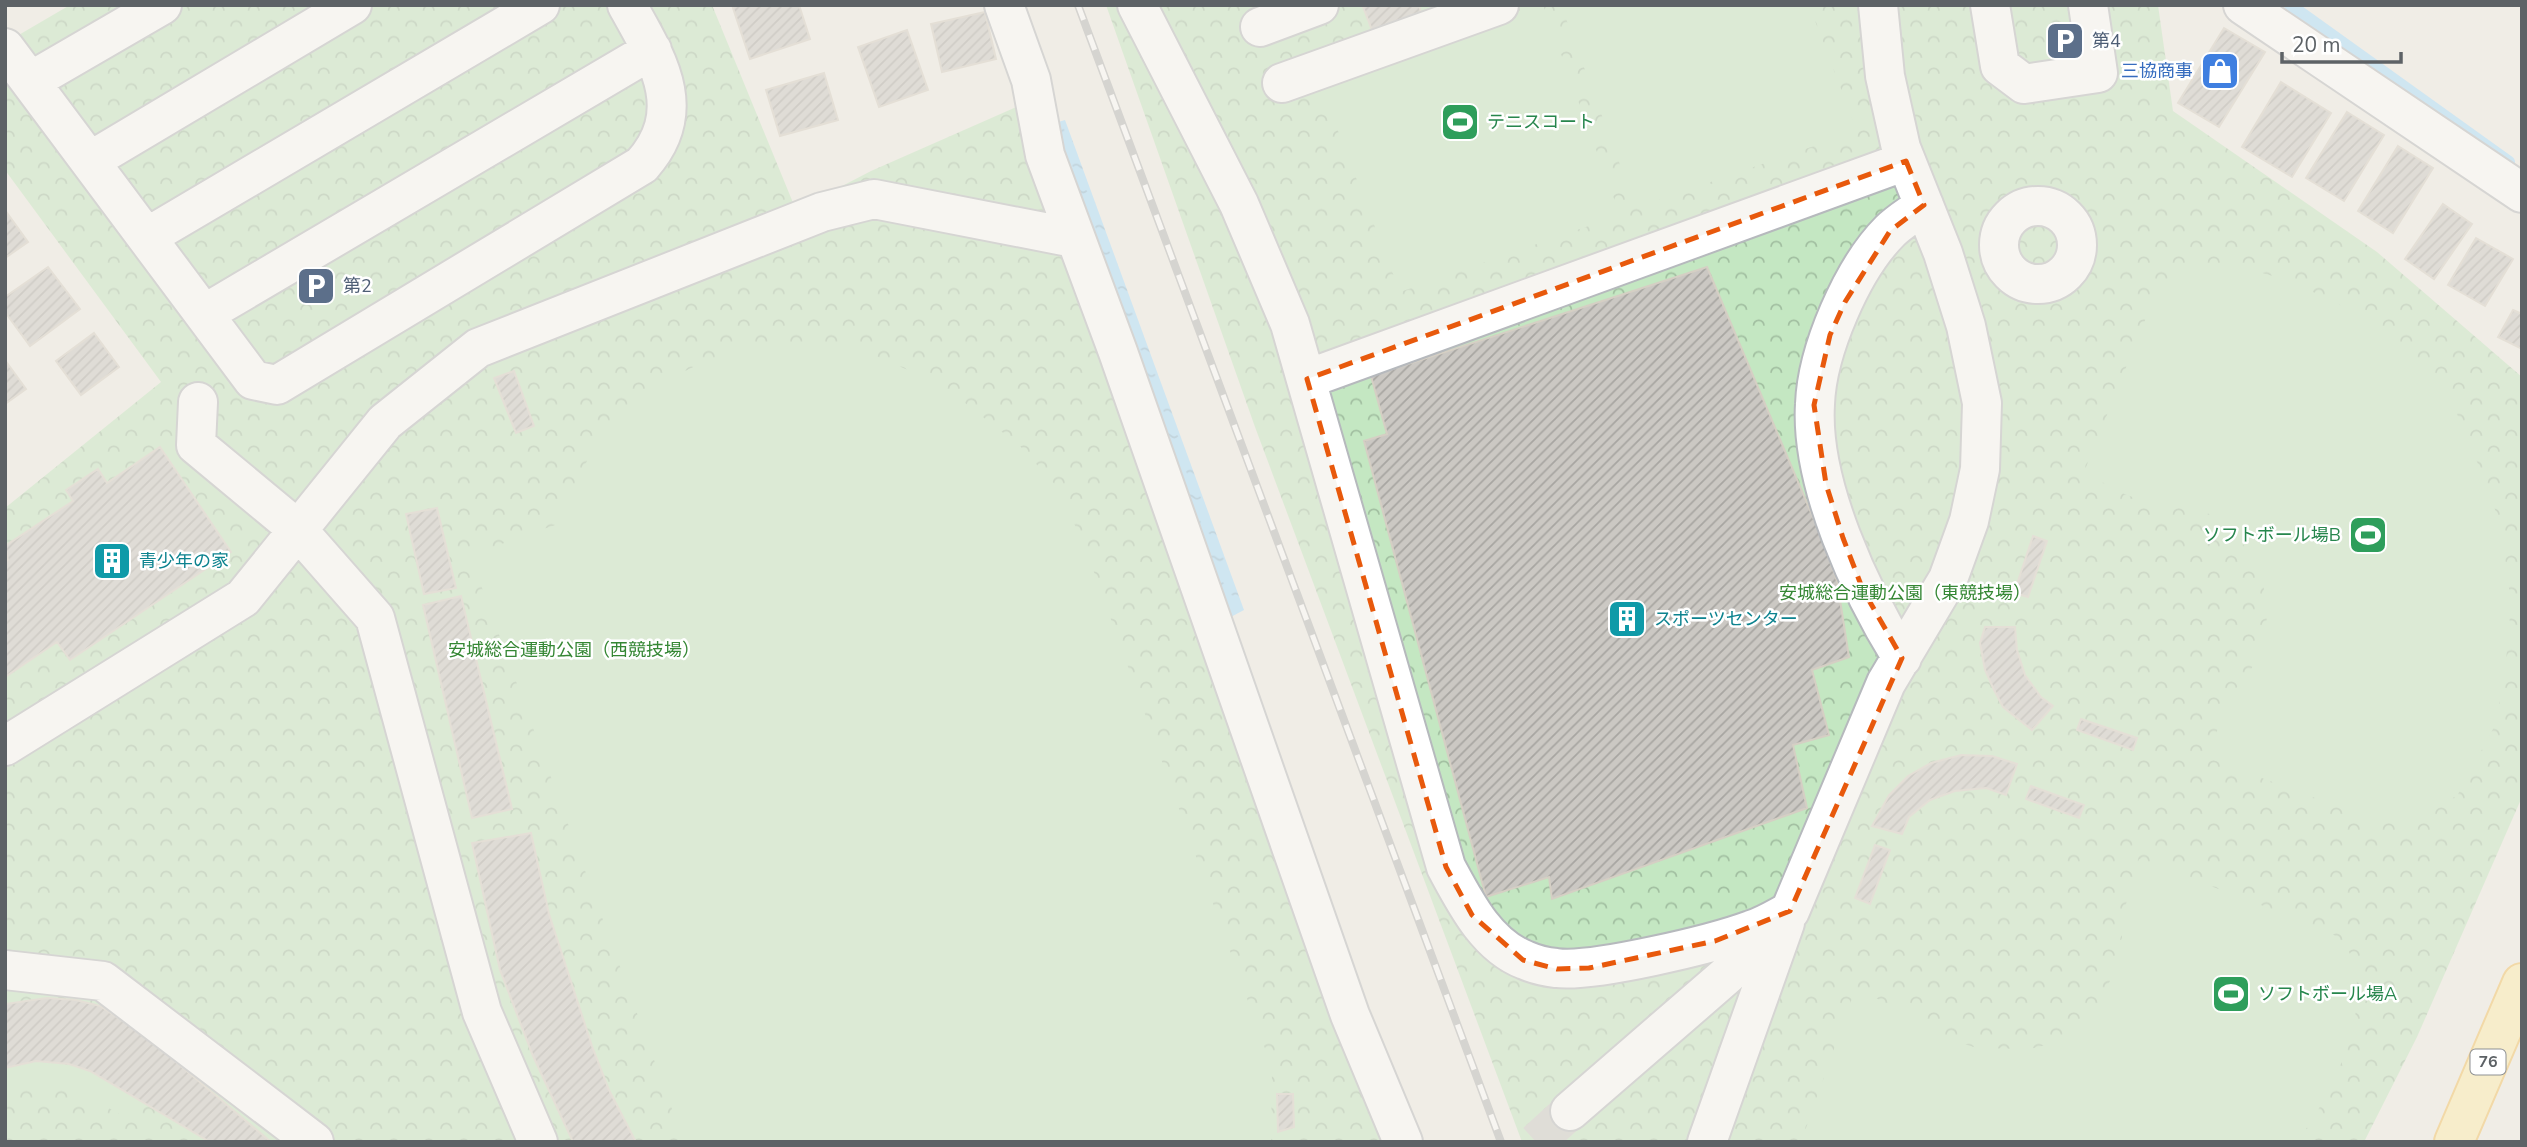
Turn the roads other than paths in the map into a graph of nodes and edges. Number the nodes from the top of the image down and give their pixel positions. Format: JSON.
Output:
{"nodes":[{"id":1,"x":162,"y":5,"type":"edge"},
{"id":2,"x":352,"y":5,"type":"edge"},
{"id":3,"x":540,"y":5,"type":"edge"},
{"id":4,"x":627,"y":5,"type":"edge"},
{"id":5,"x":1004,"y":5,"type":"edge"},
{"id":6,"x":1137,"y":5,"type":"edge"},
{"id":7,"x":1319,"y":5,"type":"edge"},
{"id":8,"x":1499,"y":5,"type":"edge"},
{"id":9,"x":1878,"y":5,"type":"edge"},
{"id":10,"x":1990,"y":5,"type":"edge"},
{"id":11,"x":2088,"y":5,"type":"edge"},
{"id":12,"x":2243,"y":5,"type":"edge"},
{"id":13,"x":1260,"y":27,"type":"dead end"},
{"id":14,"x":5,"y":48,"type":"edge"},
{"id":15,"x":652,"y":50,"type":"junction"},
{"id":16,"x":31,"y":82,"type":"junction"},
{"id":17,"x":1282,"y":83,"type":"dead end"},
{"id":18,"x":1906,"y":161,"type":"junction"},
{"id":19,"x":90,"y":162,"type":"junction"},
{"id":20,"x":2522,"y":193,"type":"edge"},
{"id":21,"x":1924,"y":205,"type":"junction"},
{"id":22,"x":1064,"y":236,"type":"dead end"},
{"id":23,"x":147,"y":237,"type":"junction"},
{"id":24,"x":204,"y":314,"type":"junction"},
{"id":25,"x":1307,"y":379,"type":"junction"},
{"id":26,"x":198,"y":402,"type":"dead end"},
{"id":27,"x":296,"y":528,"type":"junction"},
{"id":28,"x":1902,"y":658,"type":"junction"},
{"id":29,"x":5,"y":746,"type":"edge"},
{"id":30,"x":1790,"y":911,"type":"junction"},
{"id":31,"x":5,"y":970,"type":"edge"},
{"id":32,"x":2522,"y":983,"type":"edge"},
{"id":33,"x":1570,"y":1111,"type":"tunnel mouth"},
{"id":34,"x":533,"y":1141,"type":"edge"},
{"id":35,"x":314,"y":1142,"type":"edge"},
{"id":36,"x":1403,"y":1142,"type":"edge"},
{"id":37,"x":1707,"y":1142,"type":"edge"},
{"id":38,"x":2454,"y":1142,"type":"edge"}],
"edges":[{"from":1,"to":16,"type":"street"},
{"from":2,"to":19,"type":"street"},
{"from":3,"to":23,"type":"street"},
{"from":4,"to":15,"type":"street"},
{"from":5,"to":36,"type":"street"},
{"from":6,"to":25,"type":"street"},
{"from":7,"to":13,"type":"street"},
{"from":8,"to":17,"type":"street"},
{"from":9,"to":18,"type":"street"},
{"from":10,"to":11,"type":"street"},
{"from":12,"to":20,"type":"street"},
{"from":14,"to":16,"type":"street"},
{"from":15,"to":24,"type":"street"},
{"from":15,"to":24,"type":"street"},
{"from":16,"to":19,"type":"street"},
{"from":18,"to":21,"type":"street"},
{"from":18,"to":25,"type":"street"},
{"from":19,"to":23,"type":"street"},
{"from":21,"to":28,"type":"street"},
{"from":21,"to":28,"type":"street"},
{"from":22,"to":27,"type":"street"},
{"from":23,"to":24,"type":"street"},
{"from":25,"to":30,"type":"street"},
{"from":26,"to":27,"type":"street"},
{"from":27,"to":29,"type":"street"},
{"from":27,"to":34,"type":"street"},
{"from":28,"to":30,"type":"street"},
{"from":30,"to":33,"type":"street"},
{"from":30,"to":37,"type":"street"},
{"from":31,"to":35,"type":"street"},
{"from":32,"to":38,"type":"main road","number":"76"}]}
